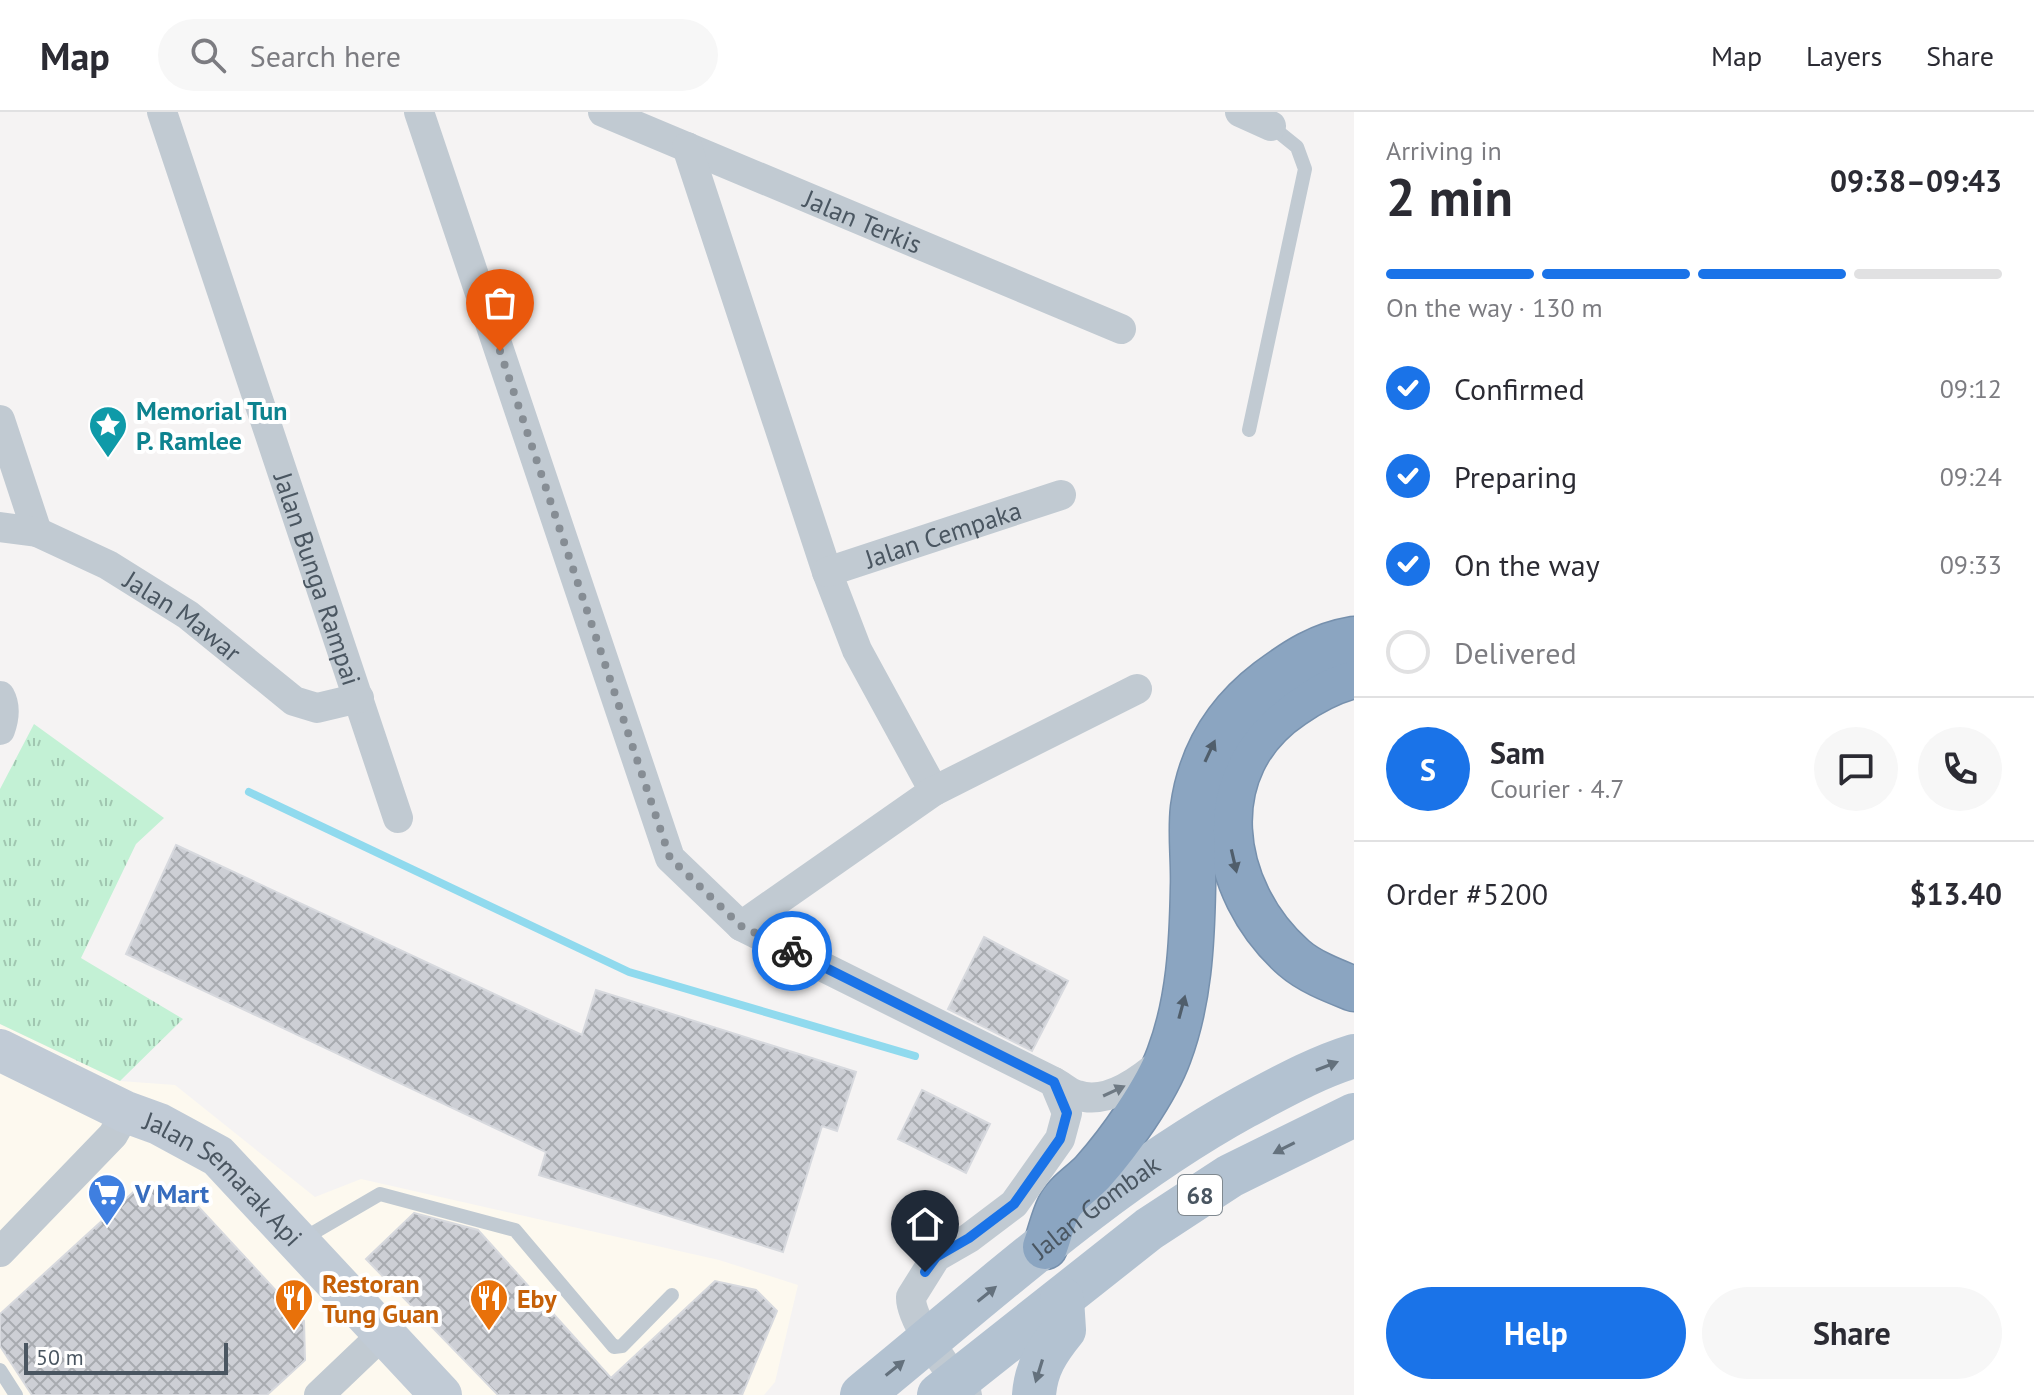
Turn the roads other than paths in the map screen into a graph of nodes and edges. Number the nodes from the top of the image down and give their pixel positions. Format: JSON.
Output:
{"nodes":[{"id":1,"x":162,"y":112,"type":"edge"},
{"id":2,"x":419,"y":112,"type":"edge"},
{"id":3,"x":603,"y":112,"type":"edge"},
{"id":4,"x":1240,"y":112,"type":"edge"},
{"id":5,"x":1271,"y":126,"type":"joint"},
{"id":6,"x":687,"y":147,"type":"junction"},
{"id":7,"x":1121,"y":329,"type":"dead end"},
{"id":8,"x":0,"y":420,"type":"edge"},
{"id":9,"x":1249,"y":430,"type":"dead end"},
{"id":10,"x":1061,"y":495,"type":"dead end"},
{"id":11,"x":0,"y":527,"type":"edge"},
{"id":12,"x":37,"y":532,"type":"junction"},
{"id":13,"x":827,"y":572,"type":"junction"},
{"id":14,"x":1354,"y":639,"type":"edge"},
{"id":15,"x":1354,"y":676,"type":"edge"},
{"id":16,"x":1137,"y":689,"type":"dead end"},
{"id":17,"x":0,"y":696,"type":"edge"},
{"id":18,"x":359,"y":698,"type":"junction"},
{"id":19,"x":0,"y":730,"type":"edge"},
{"id":20,"x":934,"y":791,"type":"junction"},
{"id":21,"x":398,"y":818,"type":"dead end"},
{"id":22,"x":741,"y":926,"type":"junction"},
{"id":23,"x":1354,"y":989,"type":"edge"},
{"id":24,"x":0,"y":1050,"type":"edge"},
{"id":25,"x":1169,"y":1056,"type":"junction"},
{"id":26,"x":1354,"y":1056,"type":"edge"},
{"id":27,"x":1054,"y":1082,"type":"junction"},
{"id":28,"x":126,"y":1112,"type":"junction"},
{"id":29,"x":1354,"y":1115,"type":"edge"},
{"id":30,"x":299,"y":1242,"type":"junction"},
{"id":31,"x":1045,"y":1247,"type":"junction"},
{"id":32,"x":0,"y":1252,"type":"edge"},
{"id":33,"x":672,"y":1295,"type":"dead end"},
{"id":34,"x":1062,"y":1299,"type":"junction"},
{"id":35,"x":383,"y":1334,"type":"junction"},
{"id":36,"x":929,"y":1341,"type":"junction"},
{"id":37,"x":0,"y":1370,"type":"edge"},
{"id":38,"x":954,"y":1390,"type":"edge"},
{"id":39,"x":16,"y":1395,"type":"edge"},
{"id":40,"x":319,"y":1395,"type":"edge"},
{"id":41,"x":441,"y":1395,"type":"edge"},
{"id":42,"x":862,"y":1395,"type":"edge"},
{"id":43,"x":1034,"y":1395,"type":"edge"}],
"edges":[{"from":1,"to":18,"type":"street","name":"Jalan Bunga Rampai"},
{"from":2,"to":22,"type":"street"},
{"from":3,"to":6,"type":"street","name":"Jalan Terkis"},
{"from":4,"to":5,"type":"street"},
{"from":5,"to":9,"type":"lane"},
{"from":6,"to":7,"type":"street","name":"Jalan Terkis"},
{"from":6,"to":13,"type":"street"},
{"from":8,"to":12,"type":"street"},
{"from":10,"to":13,"type":"street","name":"Jalan Cempaka"},
{"from":11,"to":12,"type":"street","name":"Jalan Mawar"},
{"from":12,"to":18,"type":"street","name":"Jalan Mawar"},
{"from":13,"to":20,"type":"street"},
{"from":25,"to":14,"type":"highway","one_way":true},
{"from":15,"to":23,"type":"highway","one_way":true},
{"from":16,"to":20,"type":"street"},
{"from":17,"to":19,"type":"street"},
{"from":18,"to":21,"type":"street","name":"Jalan Bunga Rampai"},
{"from":20,"to":22,"type":"street"},
{"from":22,"to":27,"type":"street"},
{"from":24,"to":28,"type":"street","name":"Jalan Semarak Api"},
{"from":27,"to":25,"type":"street","one_way":true},
{"from":25,"to":31,"type":"highway"},
{"from":31,"to":26,"type":"main road","name":"Jalan Gombak","number":"68","one_way":true},
{"from":27,"to":36,"type":"street"},
{"from":28,"to":30,"type":"street","name":"Jalan Semarak Api"},
{"from":28,"to":32,"type":"street"},
{"from":29,"to":34,"type":"main road","name":"Jalan Gombak","number":"68","one_way":true},
{"from":30,"to":33,"type":"lane"},
{"from":30,"to":35,"type":"street","name":"Jalan Semarak Api"},
{"from":36,"to":31,"type":"main road","name":"Jalan Gombak","number":"68","one_way":true},
{"from":34,"to":38,"type":"main road","name":"Jalan Gombak","number":"68"},
{"from":34,"to":43,"type":"main road","one_way":true},
{"from":35,"to":40,"type":"street"},
{"from":35,"to":41,"type":"street","name":"Jalan Semarak Api"},
{"from":36,"to":38,"type":"street"},
{"from":42,"to":36,"type":"main road","name":"Jalan Gombak","number":"68","one_way":true},
{"from":37,"to":39,"type":"lane"}]}
